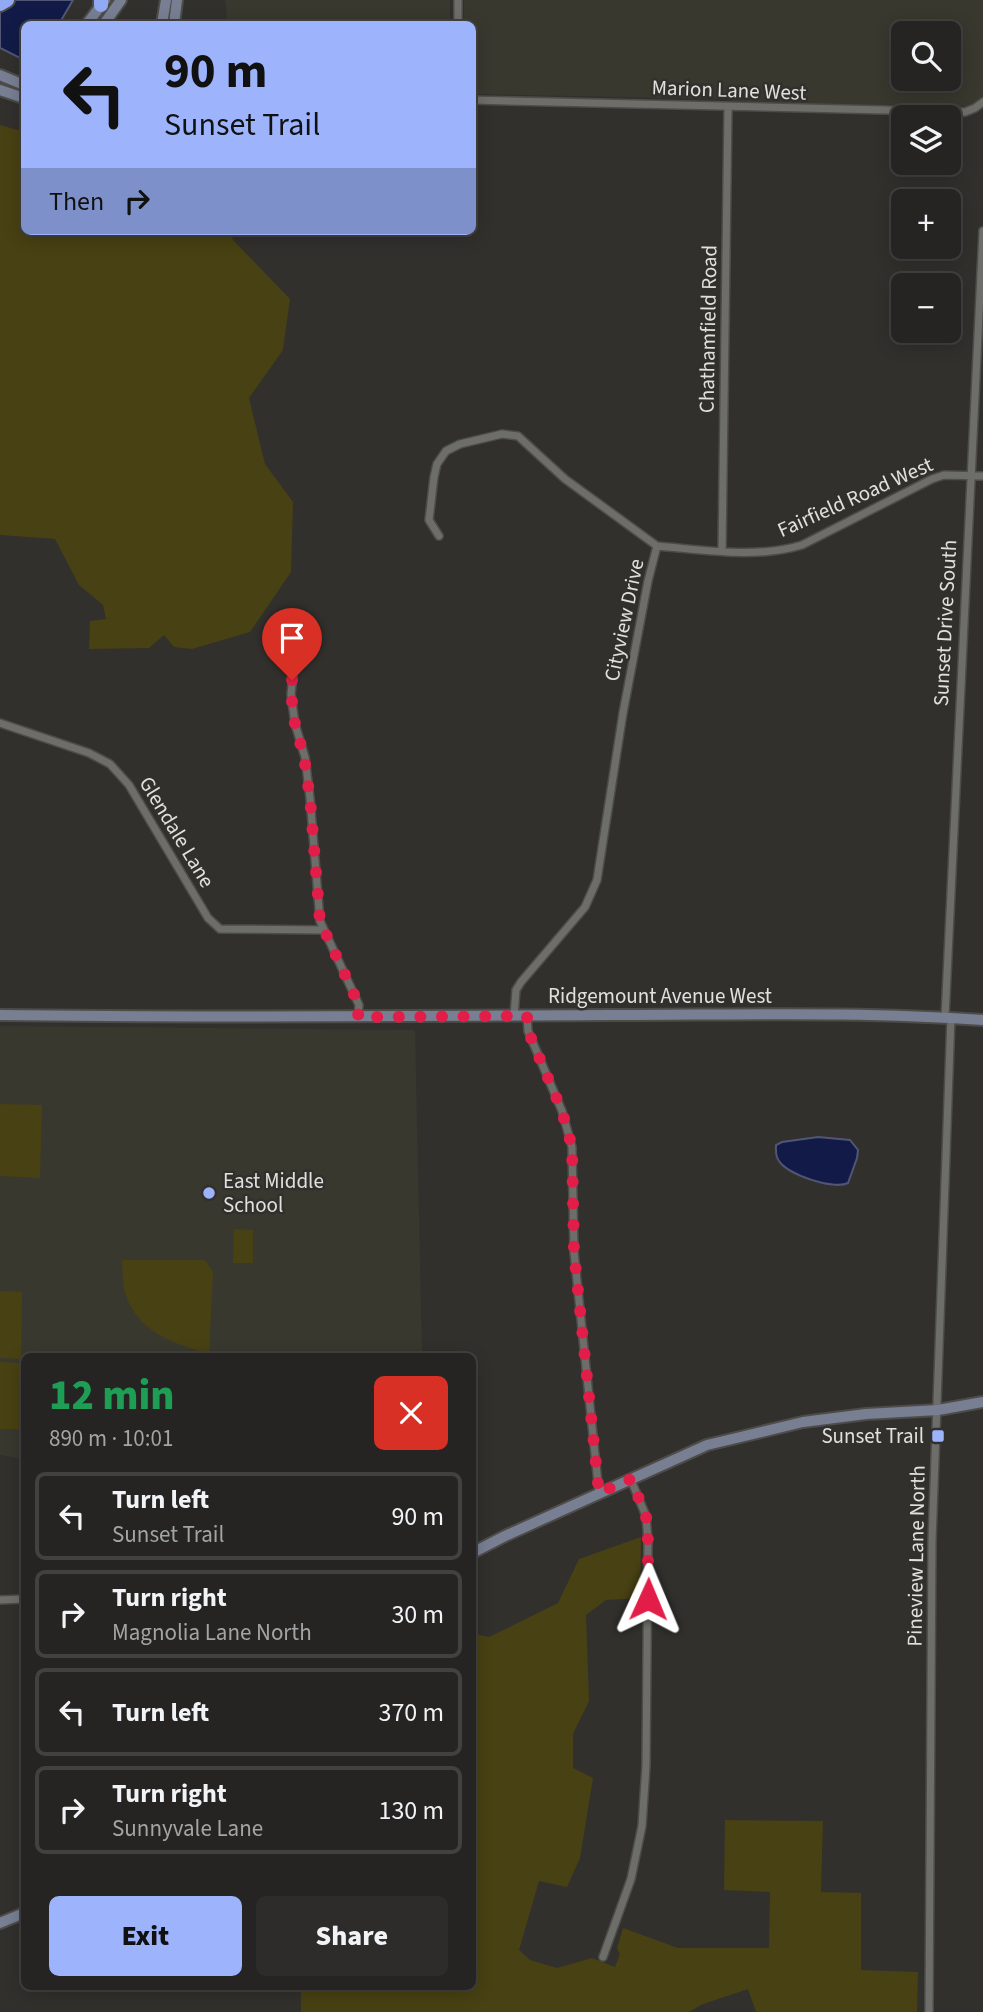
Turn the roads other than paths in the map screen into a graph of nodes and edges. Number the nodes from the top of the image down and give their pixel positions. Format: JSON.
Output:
{"nodes":[{"id":1,"x":7,"y":0,"type":"edge"},
{"id":2,"x":121,"y":0,"type":"edge"},
{"id":3,"x":166,"y":0,"type":"edge"},
{"id":4,"x":177,"y":0,"type":"edge"},
{"id":5,"x":458,"y":0,"type":"edge"},
{"id":6,"x":102,"y":2,"type":"edge"},
{"id":7,"x":0,"y":4,"type":"edge"},
{"id":8,"x":89,"y":21,"type":"edge"},
{"id":9,"x":106,"y":21,"type":"edge"},
{"id":10,"x":162,"y":21,"type":"edge"},
{"id":11,"x":174,"y":21,"type":"edge"},
{"id":12,"x":458,"y":21,"type":"edge"},
{"id":13,"x":0,"y":75,"type":"edge"},
{"id":14,"x":21,"y":84,"type":"edge"},
{"id":15,"x":0,"y":90,"type":"edge"},
{"id":16,"x":21,"y":97,"type":"edge"},
{"id":17,"x":476,"y":100,"type":"edge"},
{"id":18,"x":982,"y":102,"type":"edge"},
{"id":19,"x":728,"y":108,"type":"junction"},
{"id":20,"x":983,"y":231,"type":"edge"},
{"id":21,"x":970,"y":475,"type":"junction"},
{"id":22,"x":983,"y":476,"type":"edge"},
{"id":23,"x":439,"y":536,"type":"dead end"},
{"id":24,"x":657,"y":546,"type":"junction"},
{"id":25,"x":722,"y":551,"type":"junction"},
{"id":26,"x":294,"y":666,"type":"dead end"},
{"id":27,"x":0,"y":723,"type":"edge"},
{"id":28,"x":324,"y":930,"type":"junction"},
{"id":29,"x":0,"y":1015,"type":"edge"},
{"id":30,"x":514,"y":1016,"type":"junction"},
{"id":31,"x":527,"y":1016,"type":"junction"},
{"id":32,"x":358,"y":1017,"type":"junction"},
{"id":33,"x":948,"y":1017,"type":"junction"},
{"id":34,"x":983,"y":1020,"type":"edge"},
{"id":35,"x":983,"y":1402,"type":"edge"},
{"id":36,"x":938,"y":1409,"type":"junction"},
{"id":37,"x":631,"y":1479,"type":"junction"},
{"id":38,"x":599,"y":1493,"type":"junction"},
{"id":39,"x":476,"y":1551,"type":"edge"},
{"id":40,"x":21,"y":1599,"type":"edge"},
{"id":41,"x":0,"y":1600,"type":"edge"},
{"id":42,"x":21,"y":1914,"type":"edge"},
{"id":43,"x":0,"y":1923,"type":"edge"},
{"id":44,"x":603,"y":1957,"type":"dead end"},
{"id":45,"x":929,"y":2012,"type":"edge"}],
"edges":[{"from":1,"to":7,"type":"highway"},
{"from":2,"to":9,"type":"street"},
{"from":3,"to":10,"type":"street"},
{"from":4,"to":11,"type":"street"},
{"from":5,"to":12,"type":"street"},
{"from":6,"to":8,"type":"street"},
{"from":13,"to":14,"type":"street"},
{"from":15,"to":16,"type":"street"},
{"from":17,"to":19,"type":"street","name":"Marion Lane West"},
{"from":18,"to":19,"type":"street","name":"Marion Lane West"},
{"from":19,"to":25,"type":"street","name":"Chathamfield Road"},
{"from":20,"to":21,"type":"street","name":"Sunset Drive South"},
{"from":21,"to":22,"type":"street","name":"Fairfield Road West"},
{"from":21,"to":25,"type":"street","name":"Fairfield Road West"},
{"from":21,"to":33,"type":"street","name":"Sunset Drive South"},
{"from":23,"to":24,"type":"street","name":"Cityview Drive"},
{"from":24,"to":25,"type":"street","name":"Fairfield Road West"},
{"from":24,"to":30,"type":"street","name":"Cityview Drive"},
{"from":26,"to":28,"type":"street"},
{"from":27,"to":28,"type":"street","name":"Glendale Lane"},
{"from":28,"to":32,"type":"street"},
{"from":29,"to":32,"type":"street","name":"Ridgemount Avenue West"},
{"from":30,"to":31,"type":"street","name":"Ridgemount Avenue West"},
{"from":30,"to":32,"type":"street","name":"Ridgemount Avenue West"},
{"from":31,"to":33,"type":"street","name":"Ridgemount Avenue West"},
{"from":31,"to":38,"type":"street"},
{"from":33,"to":34,"type":"street","name":"Ridgemount Avenue West"},
{"from":33,"to":36,"type":"street","name":"Pineview Lane North"},
{"from":35,"to":36,"type":"street"},
{"from":36,"to":37,"type":"street"},
{"from":36,"to":45,"type":"street","name":"Pineview Lane North"},
{"from":37,"to":38,"type":"street"},
{"from":37,"to":44,"type":"street"},
{"from":38,"to":39,"type":"street"},
{"from":40,"to":41,"type":"street"},
{"from":42,"to":43,"type":"street"}]}
